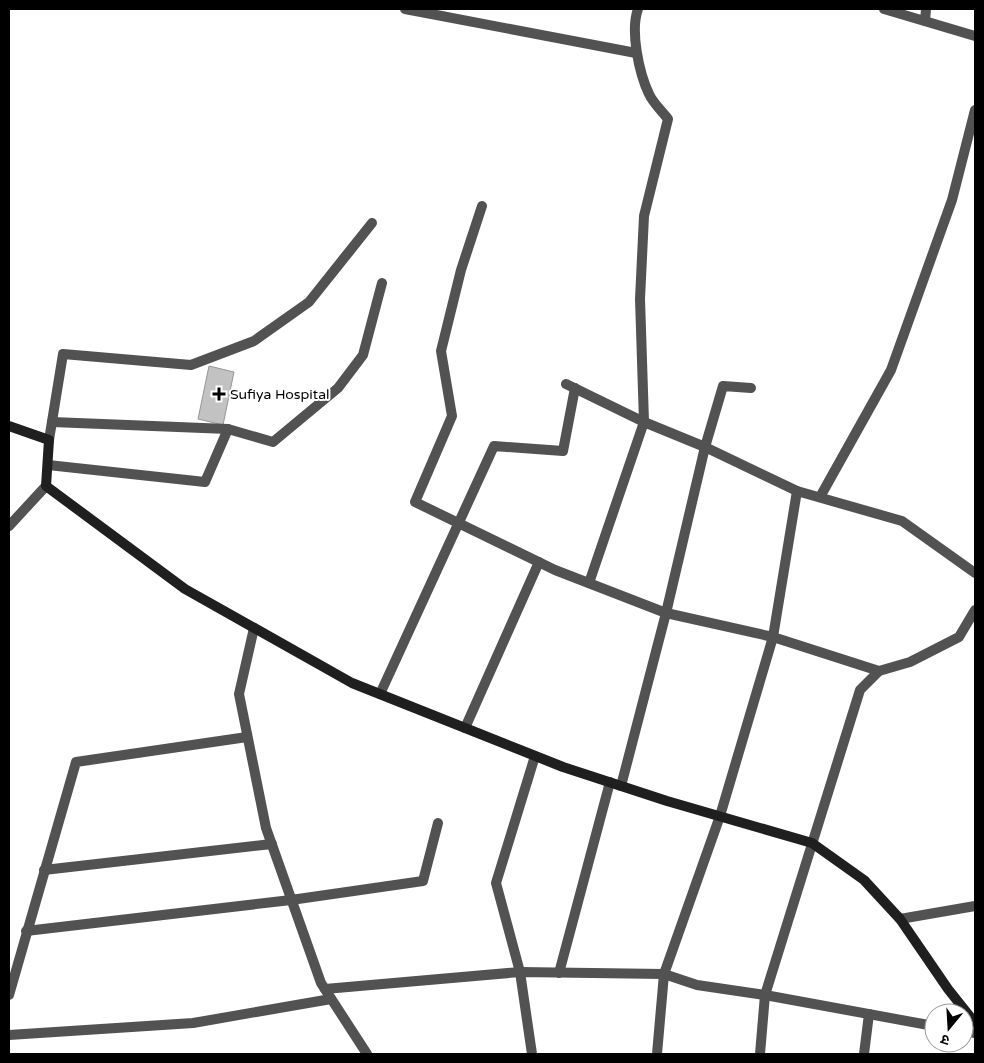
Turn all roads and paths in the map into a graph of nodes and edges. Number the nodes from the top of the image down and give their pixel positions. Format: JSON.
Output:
{"nodes":[{"id":1,"x":405,"y":9,"type":"edge"},
{"id":2,"x":638,"y":9,"type":"edge"},
{"id":3,"x":884,"y":9,"type":"edge"},
{"id":4,"x":926,"y":9,"type":"edge"},
{"id":5,"x":925,"y":22,"type":"junction"},
{"id":6,"x":975,"y":36,"type":"edge"},
{"id":7,"x":636,"y":53,"type":"junction"},
{"id":8,"x":975,"y":110,"type":"edge"},
{"id":9,"x":482,"y":206,"type":"dead end"},
{"id":10,"x":372,"y":223,"type":"dead end"},
{"id":11,"x":382,"y":283,"type":"dead end"},
{"id":12,"x":751,"y":388,"type":"dead end"},
{"id":13,"x":52,"y":422,"type":"junction"},
{"id":14,"x":644,"y":422,"type":"junction"},
{"id":15,"x":9,"y":426,"type":"edge"},
{"id":16,"x":228,"y":429,"type":"junction"},
{"id":17,"x":49,"y":440,"type":"junction"},
{"id":18,"x":705,"y":447,"type":"junction"},
{"id":19,"x":48,"y":465,"type":"junction"},
{"id":20,"x":46,"y":486,"type":"junction"},
{"id":21,"x":797,"y":490,"type":"junction"},
{"id":22,"x":820,"y":497,"type":"junction"},
{"id":23,"x":459,"y":523,"type":"junction"},
{"id":24,"x":9,"y":526,"type":"edge"},
{"id":25,"x":539,"y":562,"type":"junction"},
{"id":26,"x":975,"y":573,"type":"edge"},
{"id":27,"x":589,"y":583,"type":"junction"},
{"id":28,"x":975,"y":610,"type":"edge"},
{"id":29,"x":666,"y":613,"type":"junction"},
{"id":30,"x":254,"y":628,"type":"junction"},
{"id":31,"x":773,"y":637,"type":"junction"},
{"id":32,"x":879,"y":671,"type":"junction"},
{"id":33,"x":380,"y":694,"type":"junction"},
{"id":34,"x":465,"y":728,"type":"junction"},
{"id":35,"x":247,"y":737,"type":"junction"},
{"id":36,"x":535,"y":756,"type":"junction"},
{"id":37,"x":610,"y":782,"type":"junction"},
{"id":38,"x":621,"y":786,"type":"junction"},
{"id":39,"x":720,"y":816,"type":"junction"},
{"id":40,"x":438,"y":822,"type":"dead end"},
{"id":41,"x":812,"y":843,"type":"junction"},
{"id":42,"x":272,"y":844,"type":"junction"},
{"id":43,"x":44,"y":870,"type":"junction"},
{"id":44,"x":291,"y":900,"type":"junction"},
{"id":45,"x":975,"y":906,"type":"edge"},
{"id":46,"x":900,"y":919,"type":"junction"},
{"id":47,"x":26,"y":930,"type":"junction"},
{"id":48,"x":520,"y":972,"type":"junction"},
{"id":49,"x":559,"y":973,"type":"junction"},
{"id":50,"x":664,"y":974,"type":"junction"},
{"id":51,"x":325,"y":989,"type":"junction"},
{"id":52,"x":765,"y":994,"type":"junction"},
{"id":53,"x":9,"y":995,"type":"edge"},
{"id":54,"x":331,"y":999,"type":"junction"},
{"id":55,"x":869,"y":1014,"type":"junction"},
{"id":56,"x":975,"y":1023,"type":"edge"},
{"id":57,"x":924,"y":1024,"type":"edge"},
{"id":58,"x":9,"y":1035,"type":"edge"},
{"id":59,"x":367,"y":1054,"type":"edge"},
{"id":60,"x":532,"y":1054,"type":"edge"},
{"id":61,"x":657,"y":1054,"type":"edge"},
{"id":62,"x":760,"y":1054,"type":"edge"},
{"id":63,"x":864,"y":1054,"type":"edge"}],
"edges":[{"from":1,"to":7,"type":"street"},
{"from":2,"to":7,"type":"street"},
{"from":3,"to":5,"type":"street"},
{"from":4,"to":5,"type":"street"},
{"from":5,"to":6,"type":"street"},
{"from":7,"to":14,"type":"street"},
{"from":8,"to":22,"type":"street"},
{"from":9,"to":23,"type":"street"},
{"from":10,"to":13,"type":"street"},
{"from":11,"to":16,"type":"street"},
{"from":12,"to":18,"type":"street"},
{"from":13,"to":16,"type":"street"},
{"from":13,"to":17,"type":"street"},
{"from":14,"to":18,"type":"street"},
{"from":14,"to":23,"type":"street"},
{"from":14,"to":27,"type":"street"},
{"from":15,"to":17,"type":"street"},
{"from":16,"to":19,"type":"street"},
{"from":17,"to":19,"type":"street"},
{"from":18,"to":21,"type":"street"},
{"from":18,"to":29,"type":"street"},
{"from":19,"to":20,"type":"street"},
{"from":20,"to":24,"type":"street"},
{"from":20,"to":30,"type":"street"},
{"from":21,"to":22,"type":"street"},
{"from":21,"to":31,"type":"street"},
{"from":22,"to":26,"type":"street"},
{"from":23,"to":25,"type":"street"},
{"from":23,"to":33,"type":"street"},
{"from":25,"to":27,"type":"street"},
{"from":25,"to":34,"type":"street"},
{"from":27,"to":29,"type":"street"},
{"from":28,"to":32,"type":"street"},
{"from":29,"to":31,"type":"street"},
{"from":29,"to":38,"type":"street"},
{"from":30,"to":33,"type":"street"},
{"from":30,"to":35,"type":"street"},
{"from":31,"to":32,"type":"street"},
{"from":31,"to":39,"type":"street"},
{"from":32,"to":41,"type":"street"},
{"from":33,"to":34,"type":"street"},
{"from":34,"to":36,"type":"street"},
{"from":35,"to":42,"type":"street"},
{"from":35,"to":43,"type":"street"},
{"from":36,"to":37,"type":"street"},
{"from":36,"to":48,"type":"street"},
{"from":37,"to":38,"type":"street"},
{"from":37,"to":49,"type":"street"},
{"from":38,"to":39,"type":"street"},
{"from":39,"to":41,"type":"street"},
{"from":39,"to":50,"type":"street"},
{"from":40,"to":44,"type":"street"},
{"from":41,"to":46,"type":"street"},
{"from":41,"to":52,"type":"street"},
{"from":42,"to":43,"type":"street"},
{"from":42,"to":44,"type":"street"},
{"from":43,"to":47,"type":"street"},
{"from":44,"to":47,"type":"street"},
{"from":44,"to":51,"type":"street"},
{"from":45,"to":46,"type":"street"},
{"from":46,"to":56,"type":"street"},
{"from":47,"to":53,"type":"street"},
{"from":48,"to":49,"type":"street"},
{"from":48,"to":51,"type":"street"},
{"from":48,"to":60,"type":"street"},
{"from":49,"to":50,"type":"street"},
{"from":50,"to":52,"type":"street"},
{"from":50,"to":61,"type":"street"},
{"from":51,"to":54,"type":"street"},
{"from":52,"to":55,"type":"street"},
{"from":52,"to":62,"type":"street"},
{"from":54,"to":58,"type":"street"},
{"from":54,"to":59,"type":"street"},
{"from":55,"to":57,"type":"street"},
{"from":55,"to":63,"type":"street"}]}
